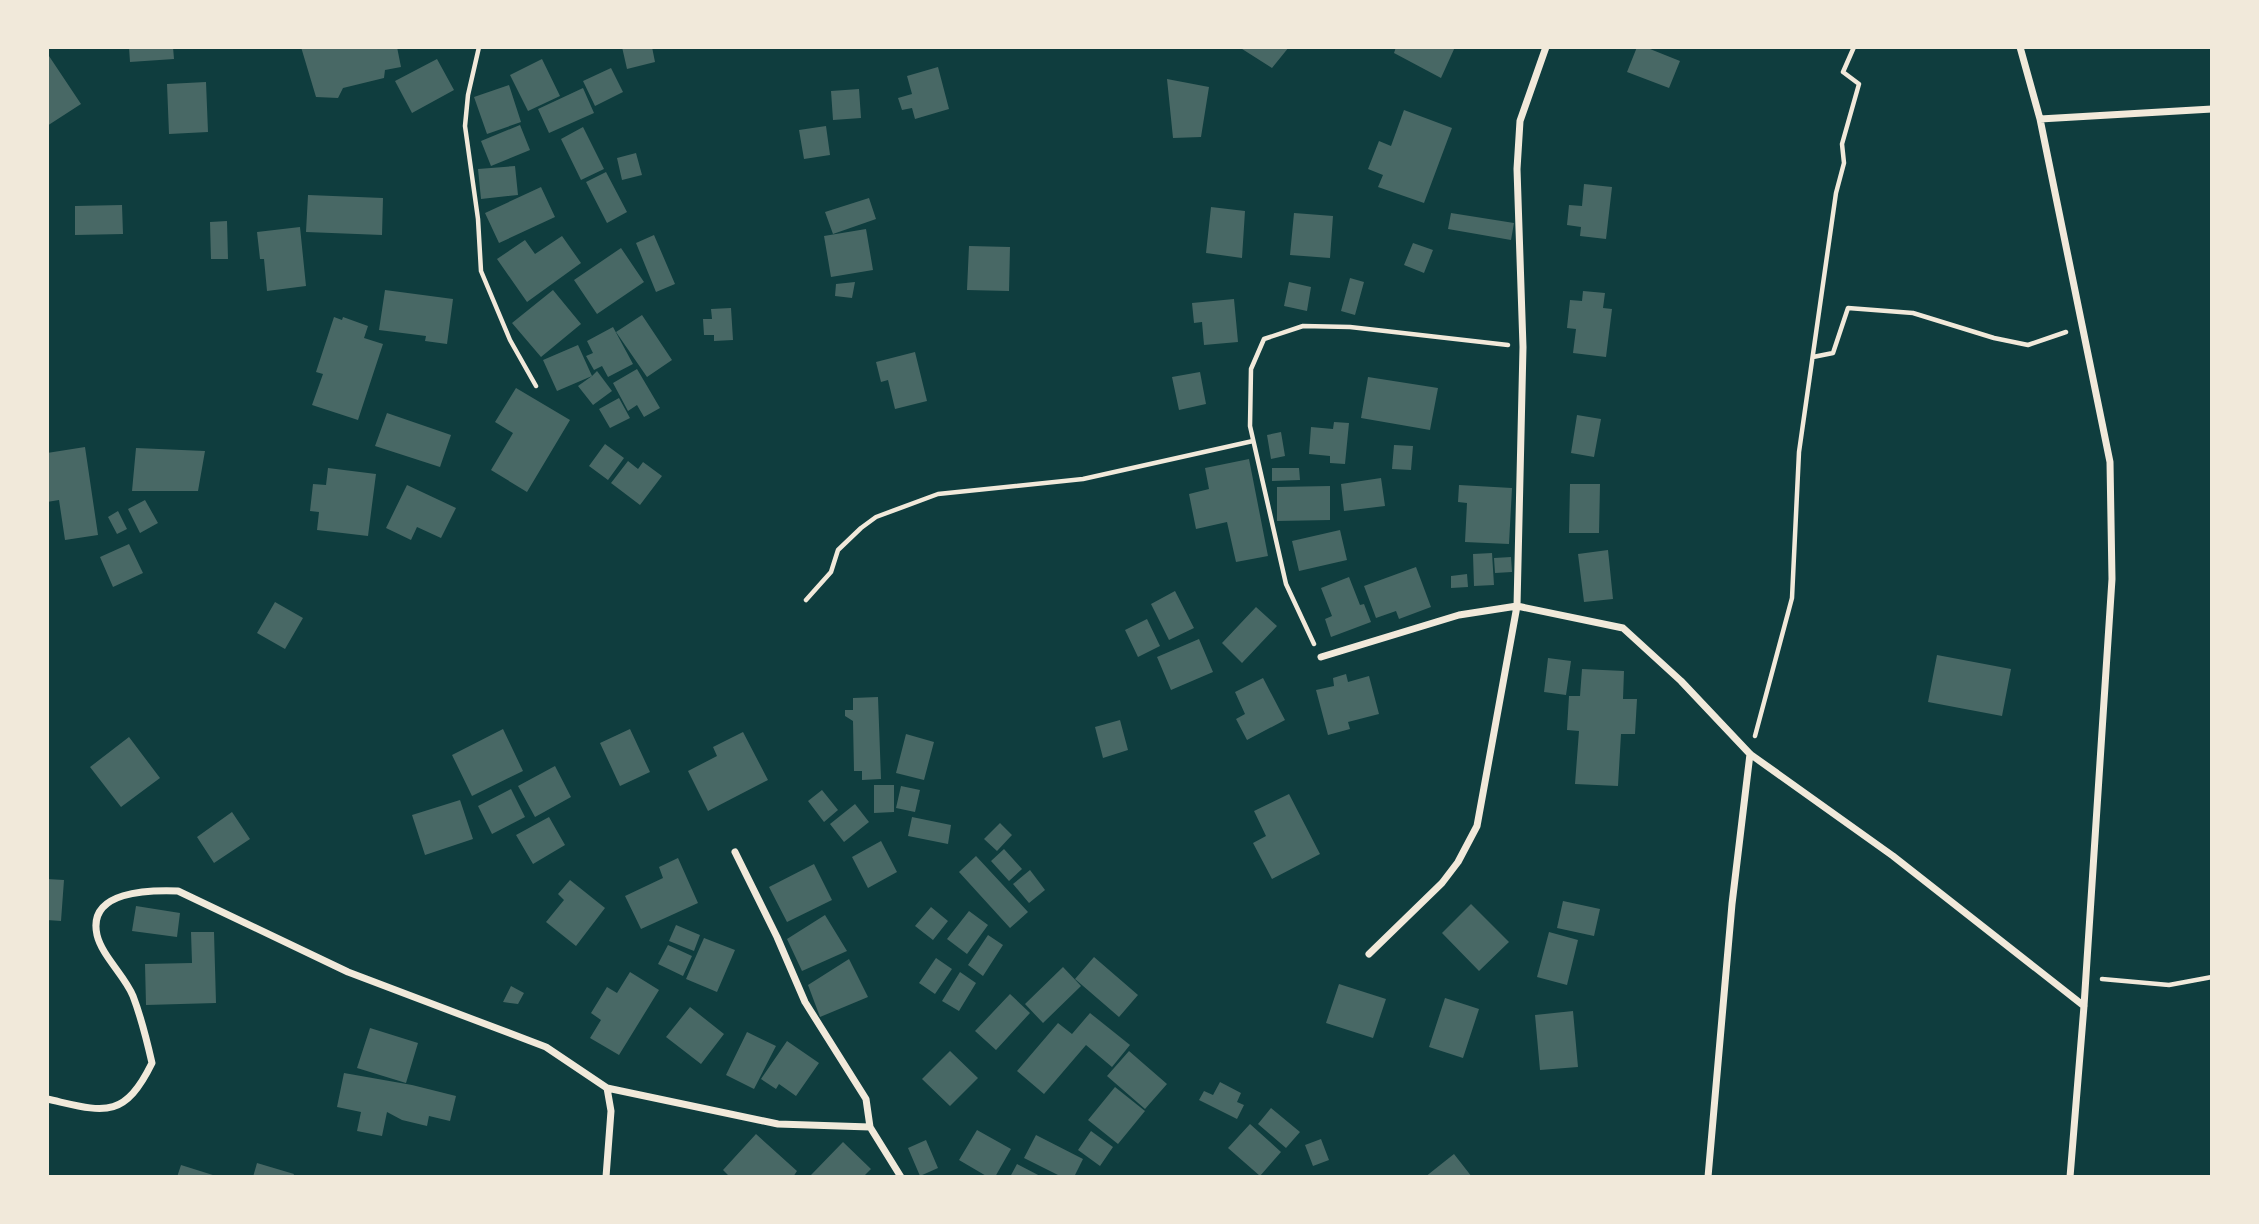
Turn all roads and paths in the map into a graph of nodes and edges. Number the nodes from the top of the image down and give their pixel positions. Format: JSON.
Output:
{"nodes":[{"id":1,"x":479,"y":47,"type":"edge"},
{"id":2,"x":1546,"y":47,"type":"edge"},
{"id":3,"x":1854,"y":47,"type":"edge"},
{"id":4,"x":2021,"y":47,"type":"edge"},
{"id":5,"x":2212,"y":109,"type":"edge"},
{"id":6,"x":2040,"y":119,"type":"junction"},
{"id":7,"x":2083,"y":332,"type":"junction"},
{"id":8,"x":1523,"y":347,"type":"junction"},
{"id":9,"x":1813,"y":357,"type":"junction"},
{"id":10,"x":536,"y":386,"type":"dead end"},
{"id":11,"x":1253,"y":441,"type":"junction"},
{"id":12,"x":806,"y":600,"type":"dead end"},
{"id":13,"x":1517,"y":606,"type":"junction"},
{"id":14,"x":1321,"y":657,"type":"joint"},
{"id":15,"x":1750,"y":754,"type":"junction"},
{"id":16,"x":735,"y":852,"type":"dead end"},
{"id":17,"x":1369,"y":954,"type":"dead end"},
{"id":18,"x":2086,"y":974,"type":"junction"},
{"id":19,"x":2212,"y":977,"type":"edge"},
{"id":20,"x":2084,"y":1006,"type":"junction"},
{"id":21,"x":607,"y":1088,"type":"junction"},
{"id":22,"x":47,"y":1099,"type":"edge"},
{"id":23,"x":870,"y":1127,"type":"junction"},
{"id":24,"x":606,"y":1177,"type":"edge"},
{"id":25,"x":901,"y":1177,"type":"edge"},
{"id":26,"x":1708,"y":1177,"type":"edge"},
{"id":27,"x":2070,"y":1177,"type":"edge"}],
"edges":[{"from":1,"to":10,"type":"path"},
{"from":2,"to":8,"type":"street"},
{"from":3,"to":9,"type":"path"},
{"from":4,"to":6,"type":"street"},
{"from":5,"to":6,"type":"street"},
{"from":6,"to":7,"type":"street"},
{"from":7,"to":9,"type":"path"},
{"from":7,"to":18,"type":"street"},
{"from":8,"to":11,"type":"path"},
{"from":8,"to":13,"type":"street"},
{"from":9,"to":15,"type":"path"},
{"from":11,"to":12,"type":"path"},
{"from":11,"to":14,"type":"path"},
{"from":13,"to":14,"type":"street"},
{"from":13,"to":15,"type":"street"},
{"from":13,"to":17,"type":"street"},
{"from":15,"to":20,"type":"street"},
{"from":15,"to":26,"type":"street"},
{"from":16,"to":23,"type":"street"},
{"from":18,"to":19,"type":"path"},
{"from":18,"to":20,"type":"street"},
{"from":20,"to":27,"type":"street"},
{"from":21,"to":22,"type":"street"},
{"from":21,"to":23,"type":"street"},
{"from":21,"to":24,"type":"street"},
{"from":23,"to":25,"type":"street"}]}
